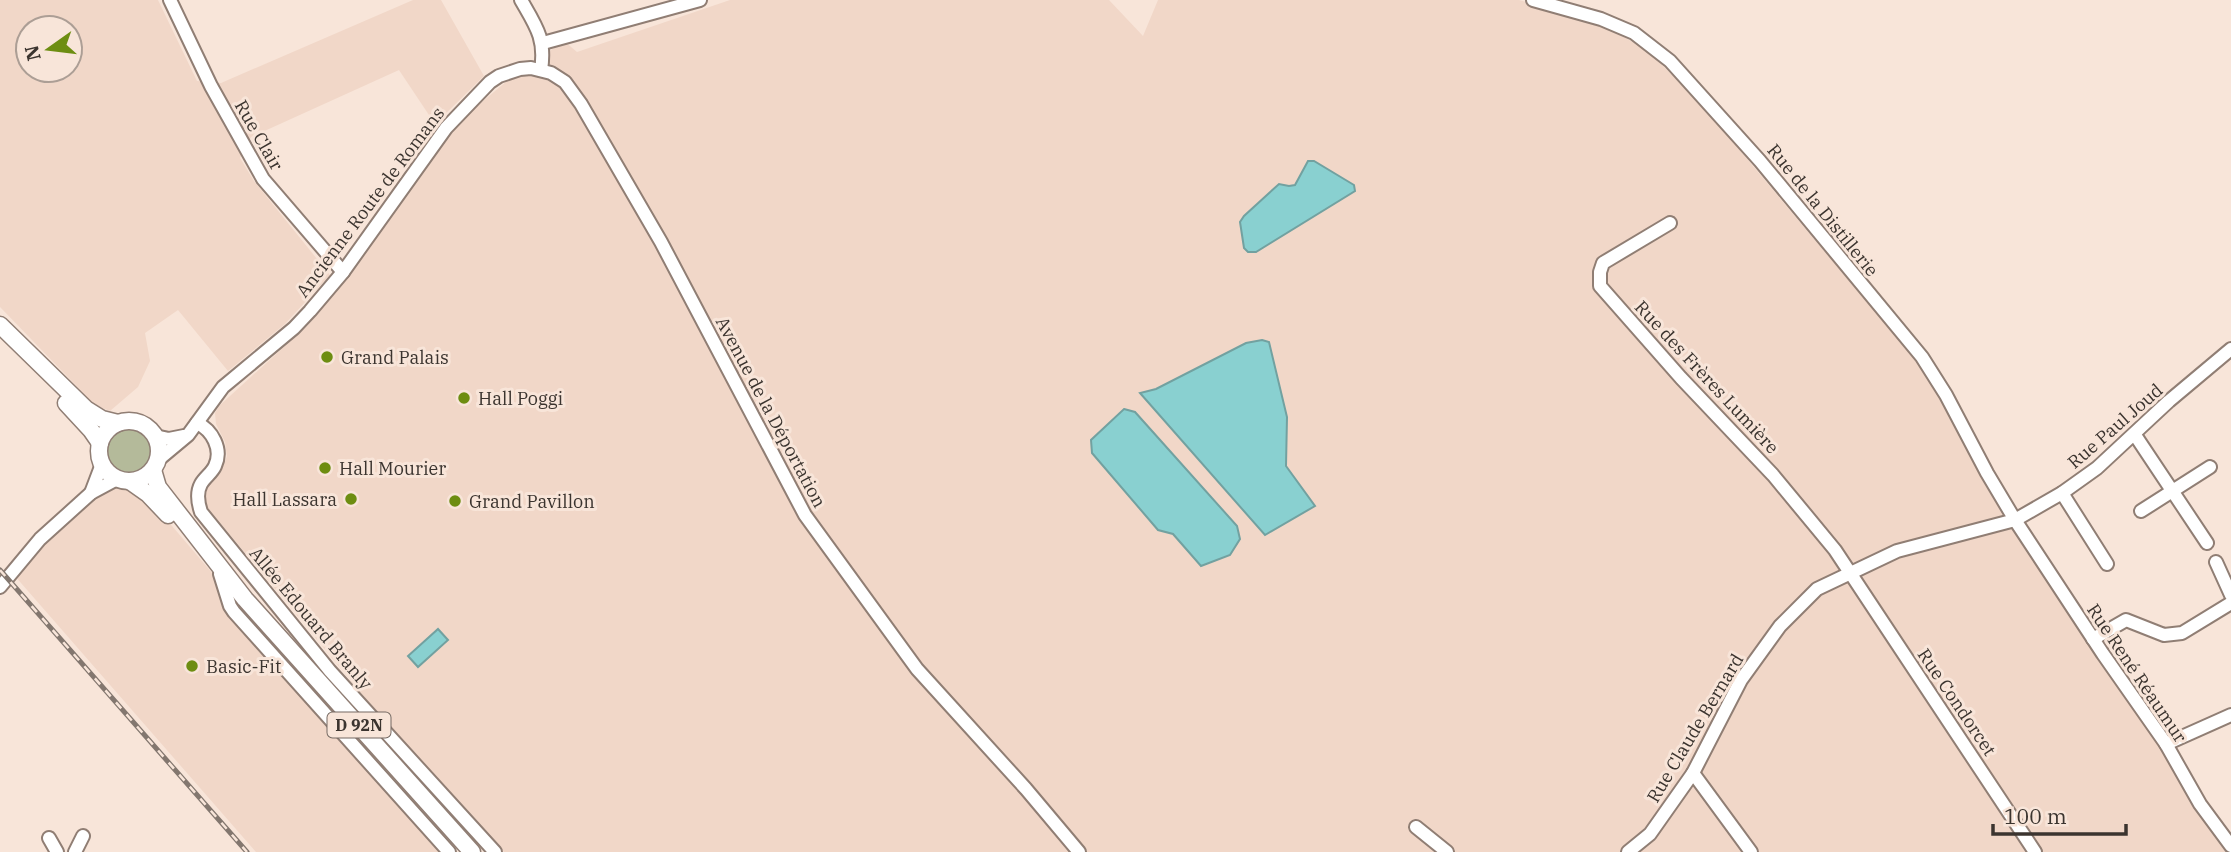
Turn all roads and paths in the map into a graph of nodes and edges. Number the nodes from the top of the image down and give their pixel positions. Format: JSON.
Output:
{"nodes":[{"id":1,"x":170,"y":0,"type":"edge"},
{"id":2,"x":521,"y":0,"type":"edge"},
{"id":3,"x":700,"y":0,"type":"edge"},
{"id":4,"x":1533,"y":0,"type":"edge"},
{"id":5,"x":543,"y":43,"type":"junction"},
{"id":6,"x":541,"y":70,"type":"junction"},
{"id":7,"x":1670,"y":223,"type":"dead end"},
{"id":8,"x":343,"y":272,"type":"junction"},
{"id":9,"x":0,"y":326,"type":"edge"},
{"id":10,"x":15,"y":342,"type":"junction"},
{"id":11,"x":2229,"y":355,"type":"edge"},
{"id":12,"x":197,"y":423,"type":"junction"},
{"id":13,"x":118,"y":424,"type":"junction"},
{"id":14,"x":188,"y":435,"type":"junction"},
{"id":15,"x":2135,"y":435,"type":"junction"},
{"id":16,"x":155,"y":436,"type":"junction"},
{"id":17,"x":100,"y":443,"type":"junction"},
{"id":18,"x":102,"y":464,"type":"junction"},
{"id":19,"x":155,"y":465,"type":"junction"},
{"id":20,"x":2210,"y":467,"type":"dead end"},
{"id":21,"x":124,"y":480,"type":"junction"},
{"id":22,"x":2172,"y":491,"type":"junction"},
{"id":23,"x":91,"y":493,"type":"junction"},
{"id":24,"x":2062,"y":493,"type":"junction"},
{"id":25,"x":2141,"y":511,"type":"dead end"},
{"id":26,"x":2015,"y":520,"type":"junction"},
{"id":27,"x":2207,"y":543,"type":"dead end"},
{"id":28,"x":2216,"y":562,"type":"dead end"},
{"id":29,"x":2107,"y":564,"type":"dead end"},
{"id":30,"x":1850,"y":572,"type":"junction"},
{"id":31,"x":220,"y":574,"type":"junction"},
{"id":32,"x":3,"y":582,"type":"edge"},
{"id":33,"x":2231,"y":595,"type":"edge"},
{"id":34,"x":245,"y":599,"type":"junction"},
{"id":35,"x":2231,"y":603,"type":"edge"},
{"id":36,"x":2093,"y":639,"type":"junction"},
{"id":37,"x":2231,"y":715,"type":"edge"},
{"id":38,"x":2166,"y":744,"type":"junction"},
{"id":39,"x":1693,"y":773,"type":"junction"},
{"id":40,"x":1416,"y":827,"type":"dead end"},
{"id":41,"x":83,"y":836,"type":"dead end"},
{"id":42,"x":49,"y":838,"type":"dead end"},
{"id":43,"x":2231,"y":846,"type":"edge"},
{"id":44,"x":57,"y":852,"type":"edge"},
{"id":45,"x":75,"y":852,"type":"edge"},
{"id":46,"x":449,"y":852,"type":"edge"},
{"id":47,"x":472,"y":852,"type":"edge"},
{"id":48,"x":495,"y":852,"type":"edge"},
{"id":49,"x":1079,"y":852,"type":"edge"},
{"id":50,"x":1447,"y":852,"type":"edge"},
{"id":51,"x":1628,"y":852,"type":"edge"},
{"id":52,"x":1751,"y":852,"type":"edge"},
{"id":53,"x":2035,"y":852,"type":"edge"}],
"edges":[{"from":1,"to":8,"type":"street","name":"Rue Clair"},
{"from":2,"to":5,"type":"street"},
{"from":3,"to":5,"type":"street"},
{"from":4,"to":26,"type":"street","name":"Rue de la Distillerie"},
{"from":5,"to":6,"type":"street"},
{"from":6,"to":8,"type":"street","name":"Ancienne Route de Romans"},
{"from":6,"to":49,"type":"street","name":"Avenue de la Déportation"},
{"from":7,"to":30,"type":"street","name":"Rue des Frères Lumière"},
{"from":8,"to":12,"type":"street","name":"Ancienne Route de Romans"},
{"from":9,"to":10,"type":"main road"},
{"from":10,"to":13,"type":"main road"},
{"from":10,"to":17,"type":"main road"},
{"from":11,"to":15,"type":"street","name":"Rue Paul Joud"},
{"from":12,"to":14,"type":"street","name":"Ancienne Route de Romans"},
{"from":12,"to":48,"type":"street","name":"Allée Edouard Branly"},
{"from":13,"to":16,"type":"main road"},
{"from":13,"to":17,"type":"main road"},
{"from":14,"to":16,"type":"street"},
{"from":14,"to":19,"type":"street","name":"Ancienne Route de Romans"},
{"from":15,"to":22,"type":"street"},
{"from":15,"to":24,"type":"street","name":"Rue Paul Joud"},
{"from":16,"to":19,"type":"main road"},
{"from":17,"to":18,"type":"main road"},
{"from":18,"to":21,"type":"main road"},
{"from":18,"to":23,"type":"street"},
{"from":19,"to":21,"type":"main road"},
{"from":19,"to":34,"type":"main road","number":"D 92N"},
{"from":20,"to":22,"type":"street"},
{"from":21,"to":23,"type":"street"},
{"from":21,"to":31,"type":"main road","number":"D 92N"},
{"from":22,"to":25,"type":"street"},
{"from":22,"to":27,"type":"street"},
{"from":23,"to":32,"type":"street"},
{"from":24,"to":26,"type":"street","name":"Rue Paul Joud"},
{"from":24,"to":29,"type":"street"},
{"from":26,"to":30,"type":"street","name":"Rue Claude Bernard"},
{"from":26,"to":36,"type":"street","name":"Rue René Réaumur"},
{"from":28,"to":33,"type":"street"},
{"from":30,"to":39,"type":"street","name":"Rue Claude Bernard"},
{"from":30,"to":53,"type":"street","name":"Rue Condorcet"},
{"from":31,"to":34,"type":"main road","number":"D 92N"},
{"from":31,"to":46,"type":"street"},
{"from":34,"to":47,"type":"main road","number":"D 92N"},
{"from":35,"to":36,"type":"street"},
{"from":36,"to":38,"type":"street","name":"Rue René Réaumur"},
{"from":37,"to":38,"type":"street"},
{"from":38,"to":43,"type":"street","name":"Rue René Réaumur"},
{"from":39,"to":51,"type":"street","name":"Rue Claude Bernard"},
{"from":39,"to":52,"type":"street"},
{"from":40,"to":50,"type":"street"},
{"from":41,"to":45,"type":"street"},
{"from":42,"to":44,"type":"street"}]}
